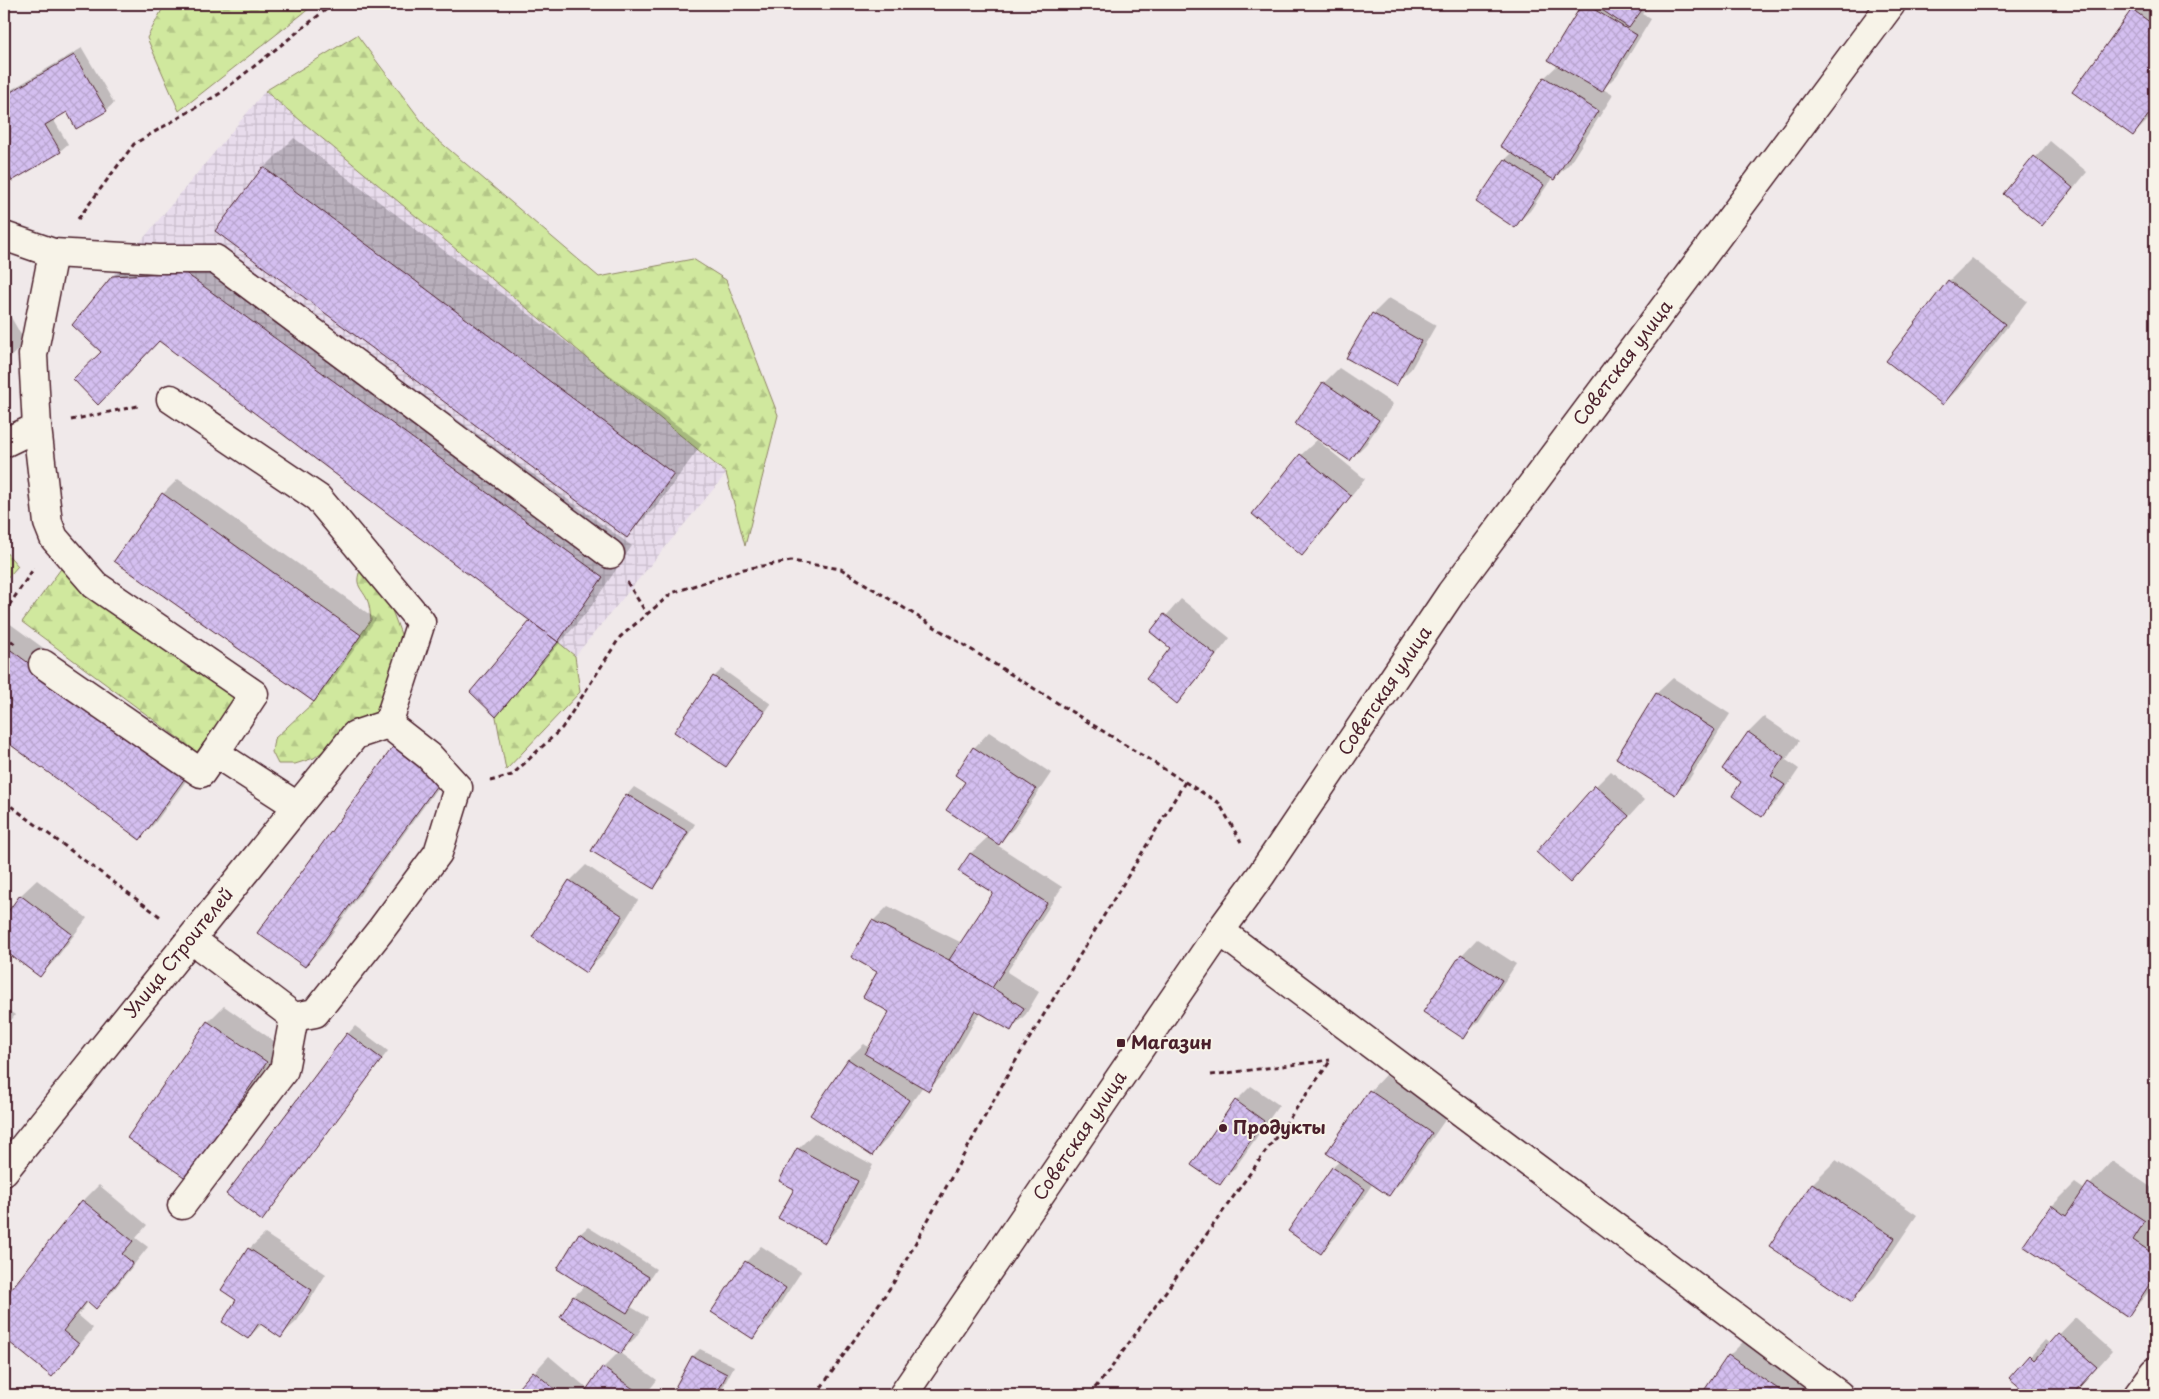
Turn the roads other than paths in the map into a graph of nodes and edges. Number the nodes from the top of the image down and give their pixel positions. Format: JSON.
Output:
{"nodes":[{"id":1,"x":1891,"y":4,"type":"edge"},
{"id":2,"x":4,"y":236,"type":"edge"},
{"id":3,"x":53,"y":253,"type":"junction"},
{"id":4,"x":171,"y":399,"type":"road end"},
{"id":5,"x":37,"y":427,"type":"junction"},
{"id":6,"x":4,"y":443,"type":"edge"},
{"id":7,"x":610,"y":554,"type":"dead end"},
{"id":8,"x":43,"y":664,"type":"dead end"},
{"id":9,"x":388,"y":724,"type":"junction"},
{"id":10,"x":215,"y":753,"type":"junction"},
{"id":11,"x":298,"y":806,"type":"junction"},
{"id":12,"x":1220,"y":931,"type":"junction"},
{"id":13,"x":191,"y":938,"type":"junction"},
{"id":14,"x":294,"y":1017,"type":"junction"},
{"id":15,"x":4,"y":1171,"type":"edge"},
{"id":16,"x":182,"y":1205,"type":"dead end"},
{"id":17,"x":2155,"y":1372,"type":"edge"},
{"id":18,"x":903,"y":1395,"type":"edge"},
{"id":19,"x":1839,"y":1395,"type":"edge"},
{"id":20,"x":2138,"y":1395,"type":"edge"}],
"edges":[{"from":1,"to":12,"type":"street","name":"Советская улица"},
{"from":2,"to":3,"type":"street"},
{"from":3,"to":5,"type":"street"},
{"from":3,"to":7,"type":"street"},
{"from":4,"to":9,"type":"street"},
{"from":5,"to":6,"type":"street"},
{"from":5,"to":10,"type":"street"},
{"from":8,"to":10,"type":"street"},
{"from":9,"to":11,"type":"street","name":"Улица Строителей"},
{"from":9,"to":14,"type":"street"},
{"from":10,"to":11,"type":"street"},
{"from":11,"to":13,"type":"street","name":"Улица Строителей"},
{"from":12,"to":18,"type":"street","name":"Советская улица"},
{"from":12,"to":19,"type":"street"},
{"from":13,"to":14,"type":"street"},
{"from":13,"to":15,"type":"street","name":"Улица Строителей"},
{"from":14,"to":16,"type":"street"},
{"from":17,"to":20,"type":"street"}]}
